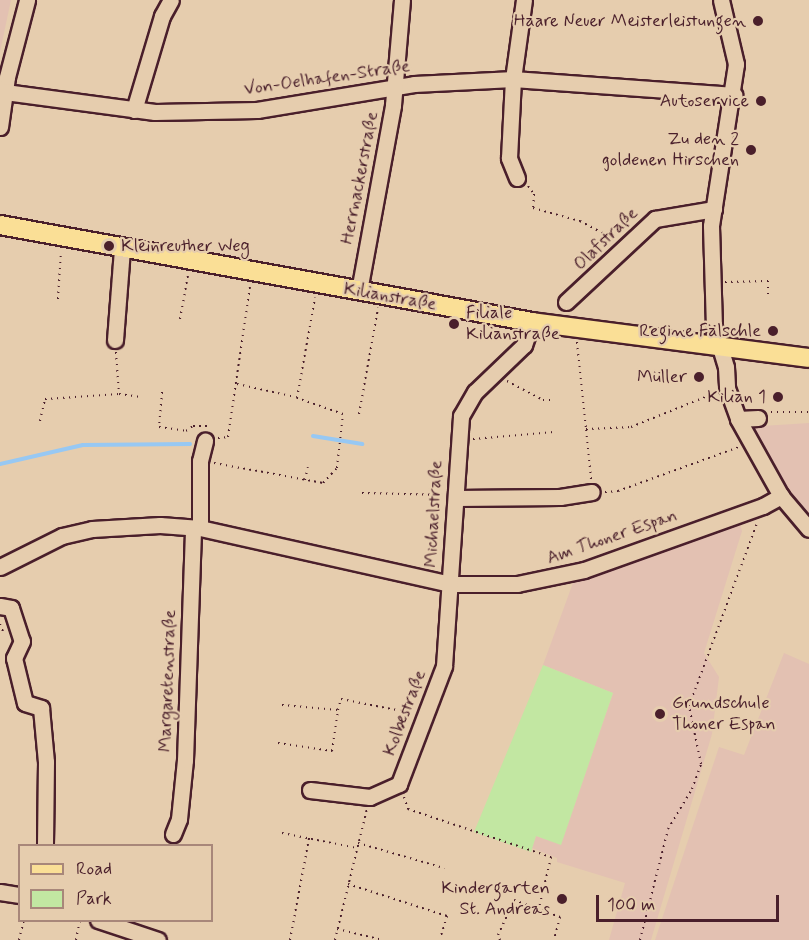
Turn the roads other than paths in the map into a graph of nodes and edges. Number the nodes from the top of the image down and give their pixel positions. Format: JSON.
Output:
{"nodes":[{"id":1,"x":27,"y":0,"type":"edge"},
{"id":2,"x":171,"y":0,"type":"edge"},
{"id":3,"x":402,"y":0,"type":"edge"},
{"id":4,"x":524,"y":0,"type":"edge"},
{"id":5,"x":721,"y":0,"type":"edge"},
{"id":6,"x":513,"y":79,"type":"junction"},
{"id":7,"x":395,"y":89,"type":"junction"},
{"id":8,"x":5,"y":92,"type":"junction"},
{"id":9,"x":734,"y":95,"type":"junction"},
{"id":10,"x":134,"y":110,"type":"junction"},
{"id":11,"x":0,"y":127,"type":"edge"},
{"id":12,"x":517,"y":178,"type":"road end"},
{"id":13,"x":714,"y":209,"type":"junction"},
{"id":14,"x":0,"y":225,"type":"edge"},
{"id":15,"x":122,"y":249,"type":"junction"},
{"id":16,"x":359,"y":291,"type":"junction"},
{"id":17,"x":566,"y":302,"type":"dead end"},
{"id":18,"x":532,"y":322,"type":"junction"},
{"id":19,"x":115,"y":340,"type":"road end"},
{"id":20,"x":720,"y":348,"type":"junction"},
{"id":21,"x":809,"y":353,"type":"edge"},
{"id":22,"x":782,"y":354,"type":"junction"},
{"id":23,"x":809,"y":358,"type":"edge"},
{"id":24,"x":758,"y":415,"type":"road end"},
{"id":25,"x":738,"y":419,"type":"junction"},
{"id":26,"x":206,"y":433,"type":"road end"},
{"id":27,"x":592,"y":492,"type":"road end"},
{"id":28,"x":781,"y":496,"type":"junction"},
{"id":29,"x":456,"y":498,"type":"junction"},
{"id":30,"x":196,"y":528,"type":"junction"},
{"id":31,"x":809,"y":528,"type":"edge"},
{"id":32,"x":0,"y":567,"type":"edge"},
{"id":33,"x":450,"y":584,"type":"junction"},
{"id":34,"x":0,"y":606,"type":"edge"},
{"id":35,"x":310,"y":790,"type":"dead end"},
{"id":36,"x":173,"y":834,"type":"dead end"},
{"id":37,"x":45,"y":844,"type":"edge"},
{"id":38,"x":0,"y":892,"type":"edge"},
{"id":39,"x":18,"y":895,"type":"edge"},
{"id":40,"x":101,"y":922,"type":"edge"},
{"id":41,"x":158,"y":940,"type":"edge"}],
"edges":[{"from":1,"to":8,"type":"street"},
{"from":2,"to":10,"type":"street"},
{"from":3,"to":7,"type":"street","name":"Herrnackerstraße"},
{"from":4,"to":6,"type":"street"},
{"from":5,"to":9,"type":"street"},
{"from":6,"to":7,"type":"street","name":"Von-Oelhafen-Straße"},
{"from":6,"to":9,"type":"street","name":"Von-Oelhafen-Straße"},
{"from":6,"to":12,"type":"street"},
{"from":7,"to":10,"type":"street","name":"Von-Oelhafen-Straße"},
{"from":7,"to":16,"type":"street","name":"Herrnackerstraße"},
{"from":8,"to":10,"type":"street","name":"Von-Oelhafen-Straße"},
{"from":8,"to":11,"type":"street"},
{"from":9,"to":13,"type":"street"},
{"from":13,"to":17,"type":"street","name":"Olafstraße"},
{"from":13,"to":20,"type":"street"},
{"from":14,"to":15,"type":"main road","name":"Kilianstraße"},
{"from":15,"to":16,"type":"main road","name":"Kilianstraße"},
{"from":15,"to":19,"type":"street"},
{"from":16,"to":18,"type":"main road","name":"Kilianstraße"},
{"from":18,"to":20,"type":"main road","name":"Kilianstraße"},
{"from":18,"to":29,"type":"street","name":"Michaelstraße"},
{"from":20,"to":22,"type":"main road","name":"Kilianstraße"},
{"from":20,"to":25,"type":"street"},
{"from":21,"to":22,"type":"main road","name":"Kilianstraße"},
{"from":22,"to":23,"type":"main road","name":"Kilianstraße"},
{"from":24,"to":25,"type":"street"},
{"from":25,"to":28,"type":"street"},
{"from":26,"to":30,"type":"street"},
{"from":27,"to":29,"type":"street"},
{"from":28,"to":31,"type":"street"},
{"from":28,"to":33,"type":"street","name":"Am Thoner Espan"},
{"from":29,"to":33,"type":"street","name":"Michaelstraße"},
{"from":30,"to":32,"type":"street","name":"Michaelstraße"},
{"from":30,"to":33,"type":"street","name":"Michaelstraße"},
{"from":30,"to":36,"type":"street","name":"Margaretenstraße"},
{"from":33,"to":35,"type":"street","name":"Kolbestraße"},
{"from":34,"to":37,"type":"street"},
{"from":38,"to":39,"type":"street"},
{"from":40,"to":41,"type":"street"}]}
